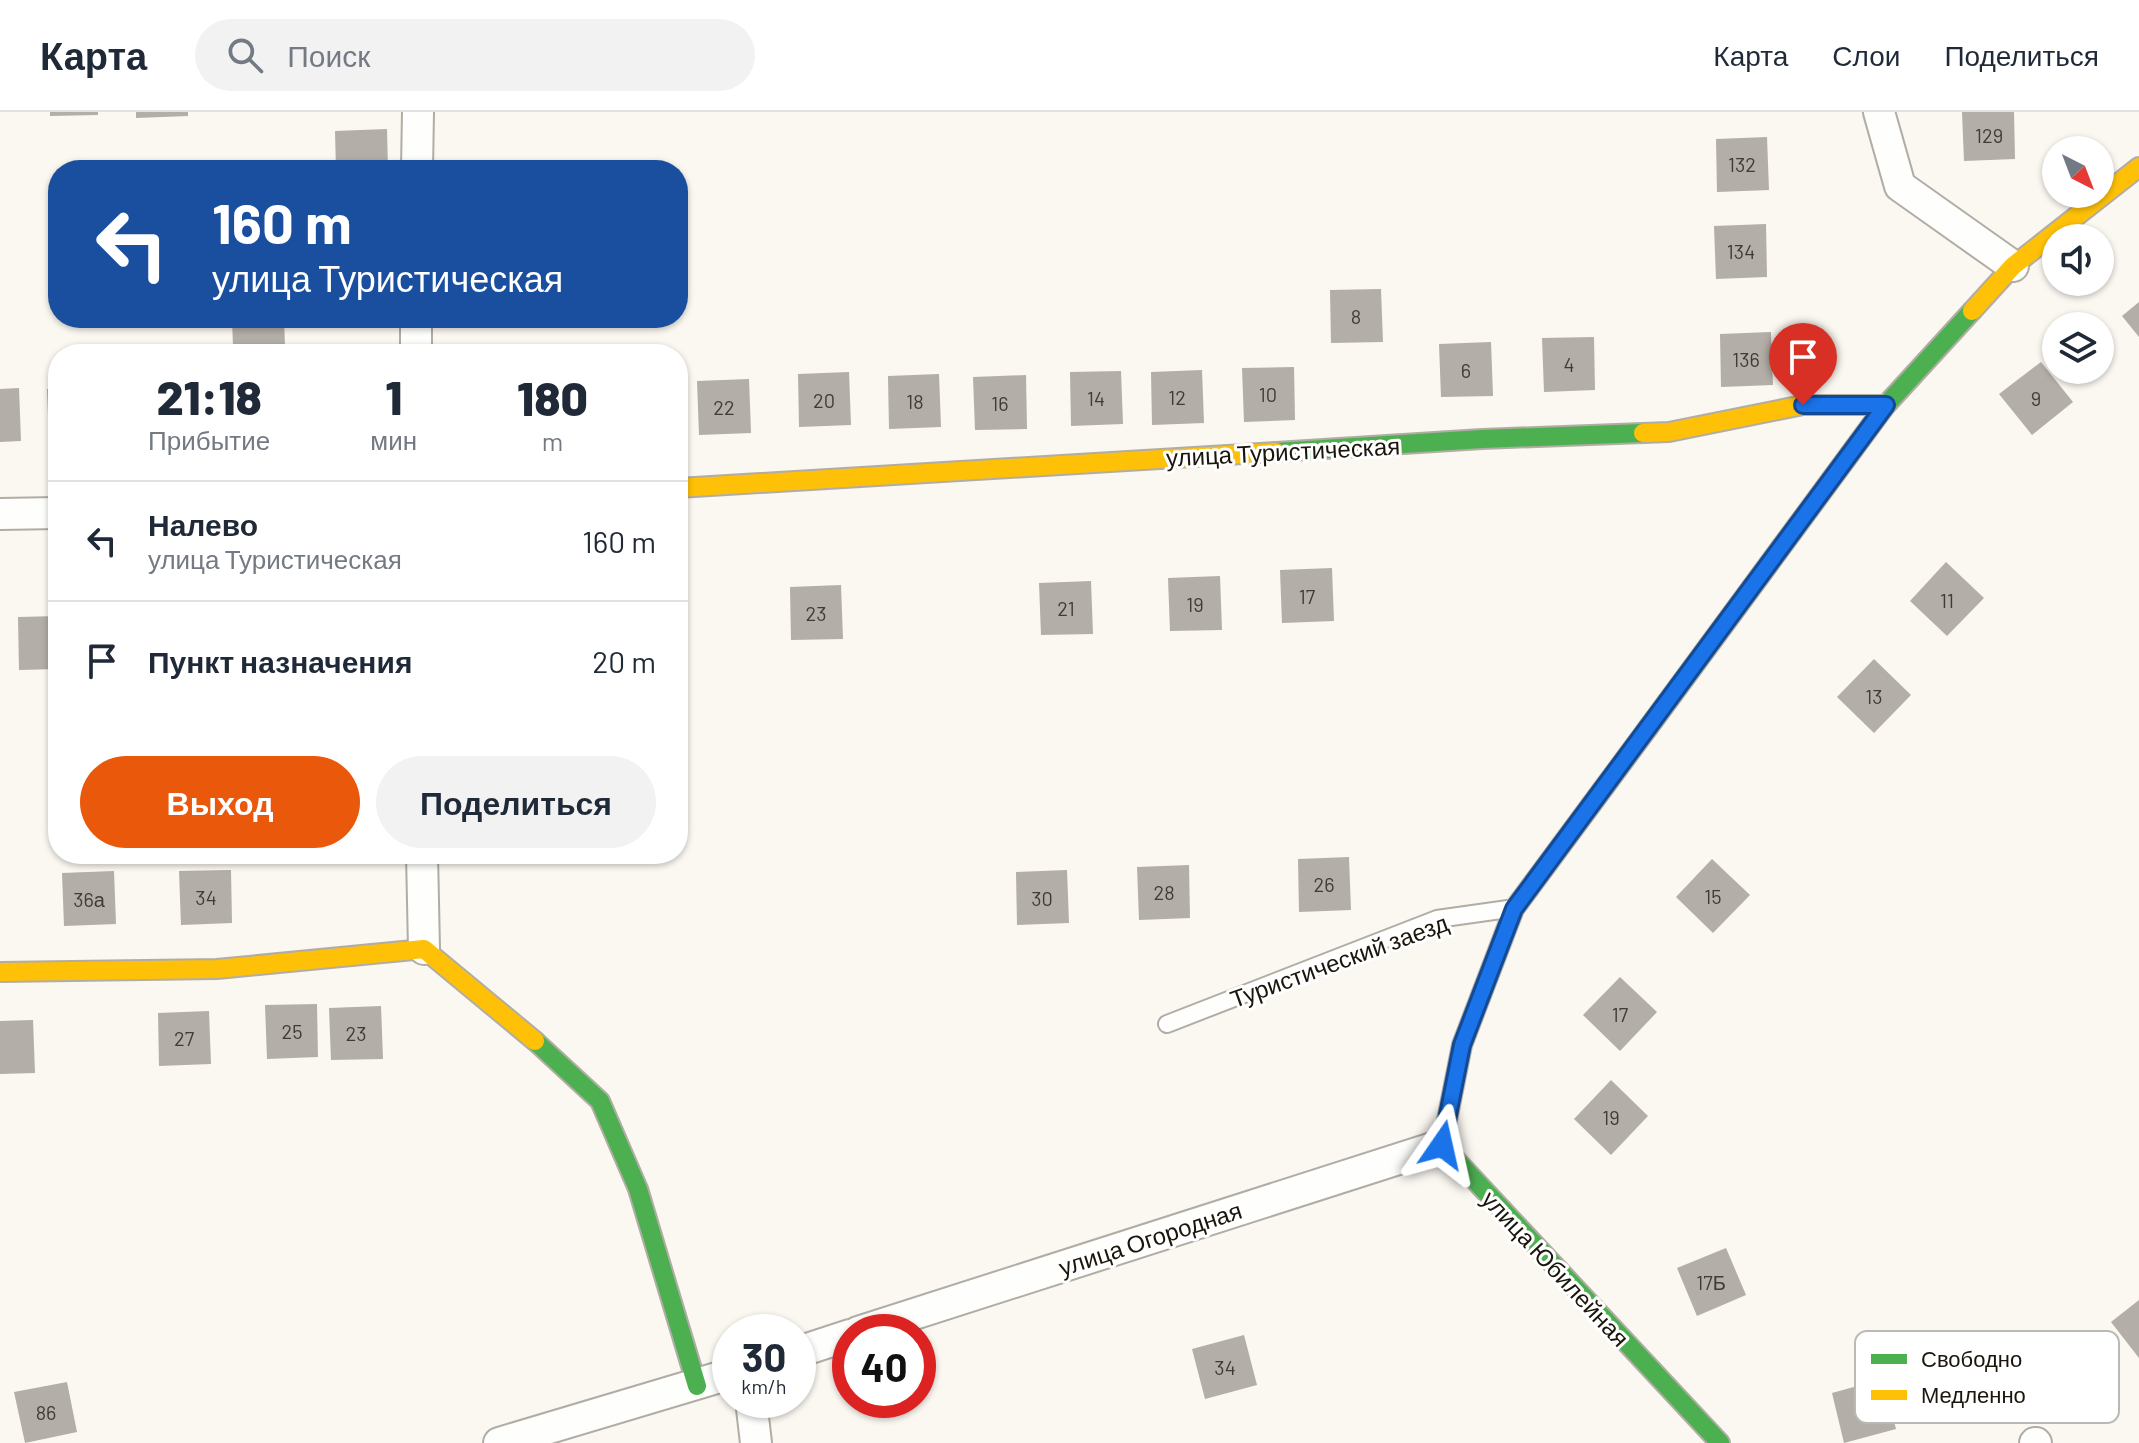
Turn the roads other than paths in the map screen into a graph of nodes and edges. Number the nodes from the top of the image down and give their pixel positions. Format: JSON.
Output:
{"nodes":[{"id":1,"x":418,"y":112,"type":"edge"},
{"id":2,"x":1879,"y":112,"type":"edge"},
{"id":3,"x":417,"y":160,"type":"edge"},
{"id":4,"x":2139,"y":167,"type":"edge"},
{"id":5,"x":2013,"y":266,"type":"junction"},
{"id":6,"x":1886,"y":405,"type":"junction"},
{"id":7,"x":688,"y":487,"type":"edge"},
{"id":8,"x":48,"y":513,"type":"edge"},
{"id":9,"x":0,"y":514,"type":"edge"},
{"id":10,"x":422,"y":864,"type":"edge"},
{"id":11,"x":1514,"y":909,"type":"junction"},
{"id":12,"x":424,"y":949,"type":"junction"},
{"id":13,"x":0,"y":972,"type":"edge"},
{"id":14,"x":1167,"y":1024,"type":"dead end"},
{"id":15,"x":1442,"y":1145,"type":"junction"},
{"id":16,"x":914,"y":1314,"type":"edge"},
{"id":17,"x":712,"y":1381,"type":"edge"},
{"id":18,"x":697,"y":1386,"type":"junction"},
{"id":19,"x":753,"y":1418,"type":"edge"},
{"id":20,"x":499,"y":1443,"type":"edge"},
{"id":21,"x":756,"y":1443,"type":"edge"},
{"id":22,"x":1720,"y":1443,"type":"edge"}],
"edges":[{"from":1,"to":3,"type":"street"},
{"from":2,"to":5,"type":"street"},
{"from":4,"to":5,"type":"street"},
{"from":5,"to":6,"type":"street"},
{"from":6,"to":7,"type":"street","name":"улица Туристическая"},
{"from":6,"to":11,"type":"street"},
{"from":8,"to":9,"type":"street"},
{"from":10,"to":12,"type":"street"},
{"from":11,"to":14,"type":"lane","name":"Туристический заезд"},
{"from":11,"to":15,"type":"street"},
{"from":12,"to":13,"type":"street"},
{"from":12,"to":18,"type":"street"},
{"from":15,"to":16,"type":"street","name":"улица Огородная"},
{"from":15,"to":22,"type":"street","name":"улица Юбилейная"},
{"from":17,"to":18,"type":"street"},
{"from":18,"to":20,"type":"street"},
{"from":19,"to":21,"type":"street"}]}
